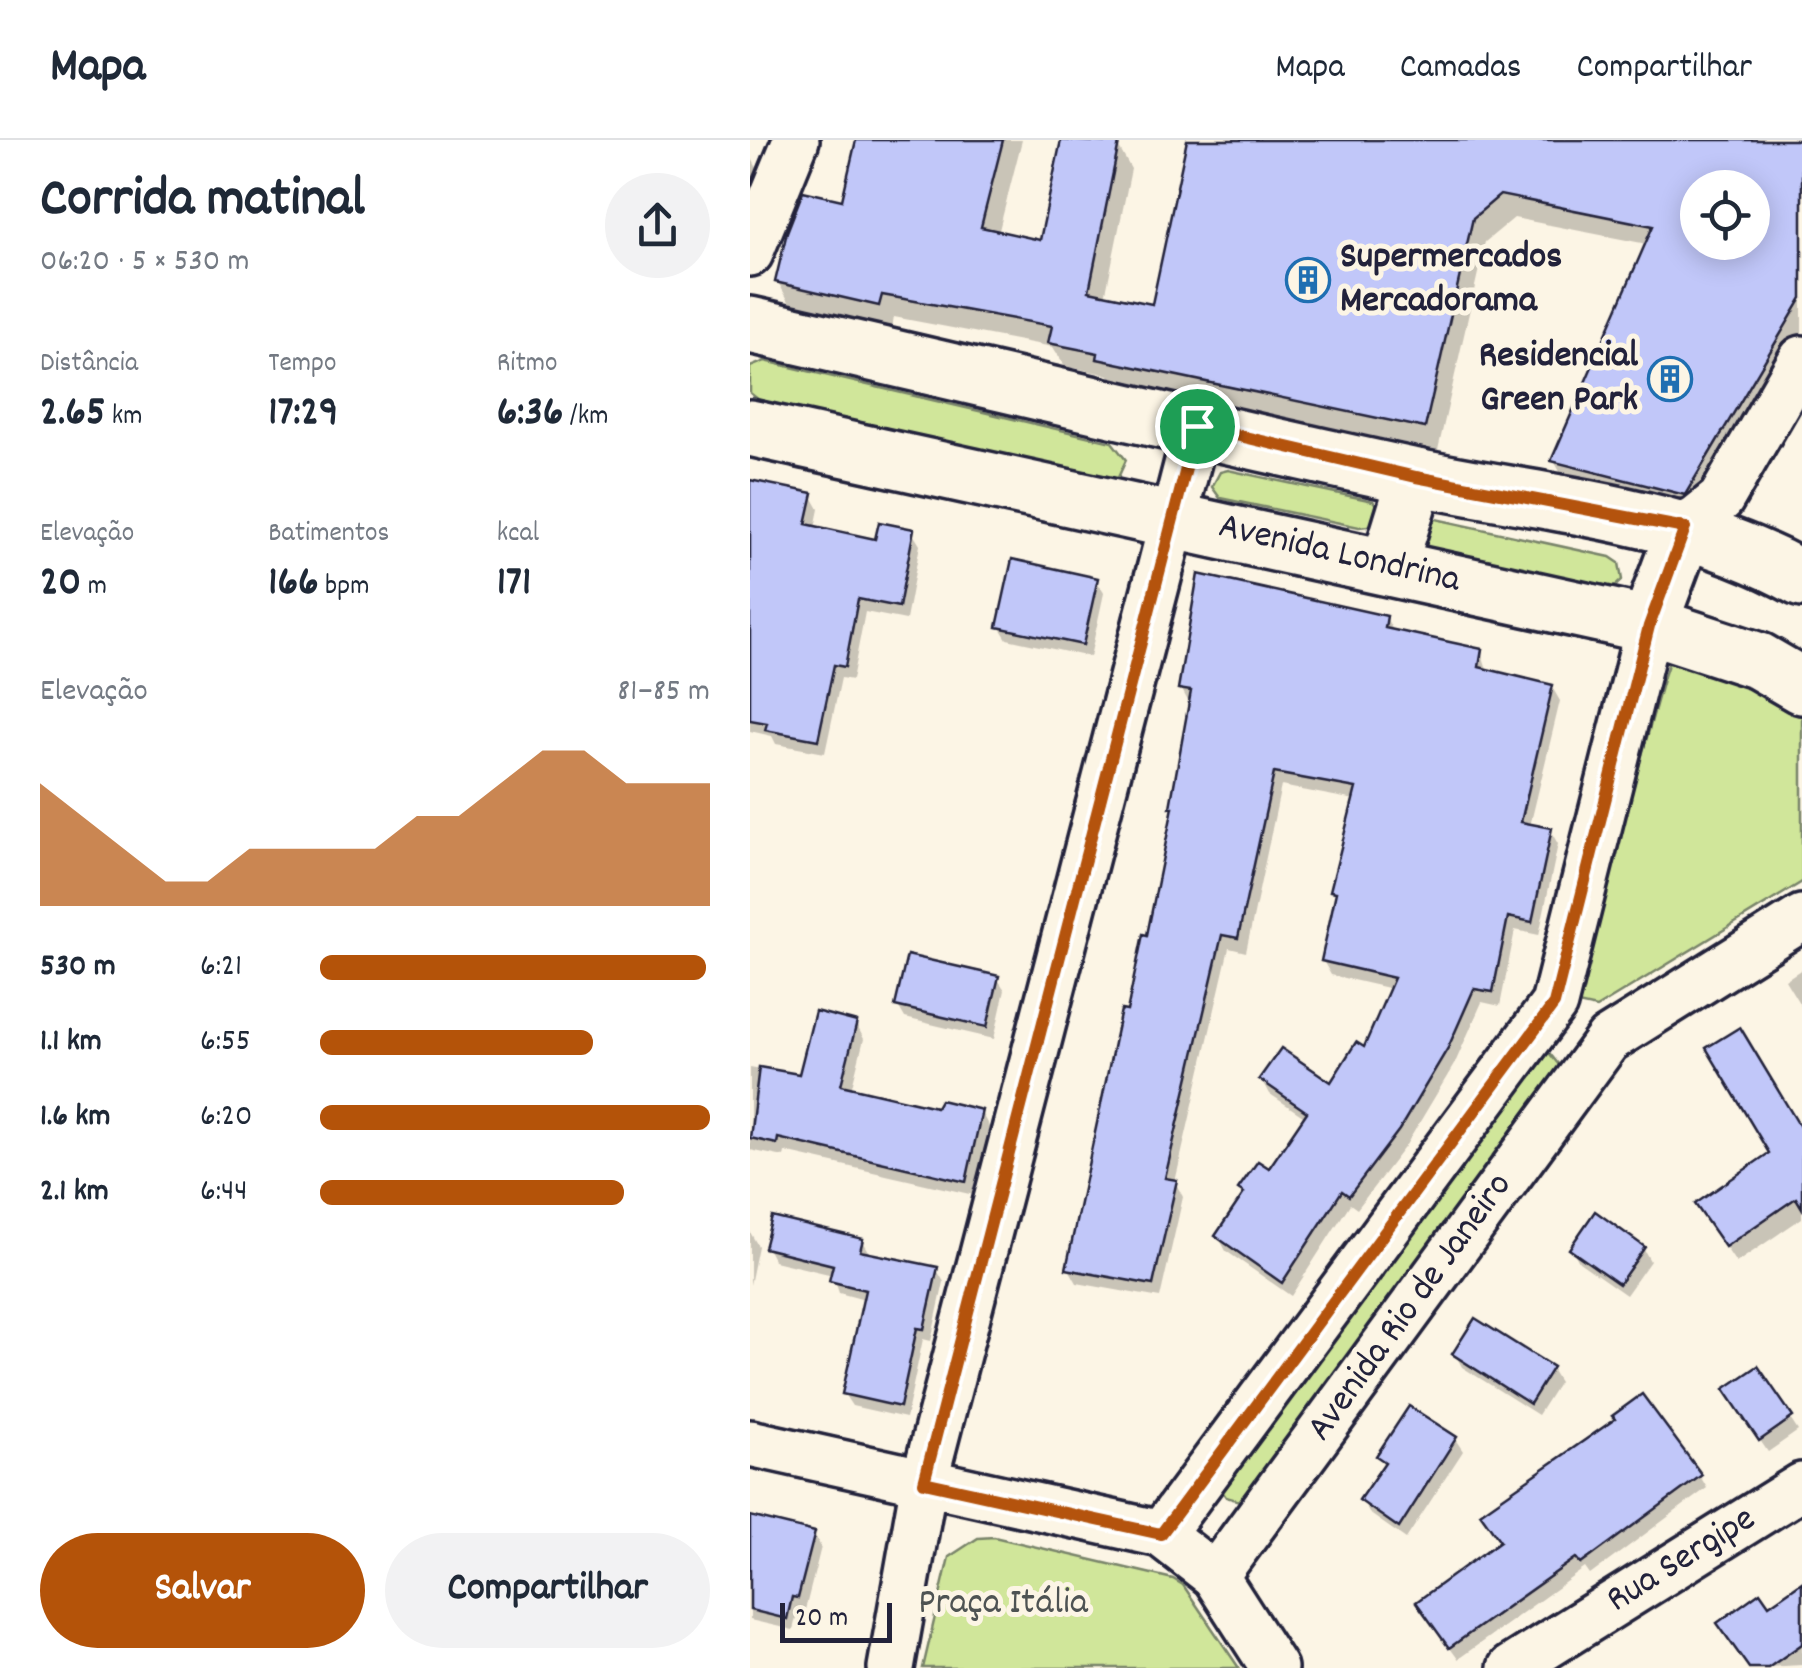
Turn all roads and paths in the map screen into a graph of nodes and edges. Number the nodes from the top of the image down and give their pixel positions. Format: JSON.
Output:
{"nodes":[{"id":1,"x":796,"y":140,"type":"edge"},
{"id":2,"x":750,"y":253,"type":"edge"},
{"id":3,"x":750,"y":325,"type":"edge"},
{"id":4,"x":1802,"y":360,"type":"edge"},
{"id":5,"x":1197,"y":426,"type":"junction"},
{"id":6,"x":750,"y":428,"type":"edge"},
{"id":7,"x":1416,"y":477,"type":"junction"},
{"id":8,"x":1174,"y":518,"type":"junction"},
{"id":9,"x":1685,"y":528,"type":"junction"},
{"id":10,"x":1389,"y":565,"type":"junction"},
{"id":11,"x":1802,"y":579,"type":"edge"},
{"id":12,"x":1649,"y":626,"type":"junction"},
{"id":13,"x":1802,"y":686,"type":"edge"},
{"id":14,"x":1802,"y":918,"type":"edge"},
{"id":15,"x":1554,"y":1004,"type":"junction"},
{"id":16,"x":1608,"y":1040,"type":"junction"},
{"id":17,"x":750,"y":1443,"type":"edge"},
{"id":18,"x":924,"y":1482,"type":"junction"},
{"id":19,"x":1802,"y":1486,"type":"edge"},
{"id":20,"x":1161,"y":1534,"type":"junction"},
{"id":21,"x":1215,"y":1576,"type":"junction"},
{"id":22,"x":890,"y":1668,"type":"edge"},
{"id":23,"x":1274,"y":1668,"type":"edge"},
{"id":24,"x":1511,"y":1668,"type":"edge"}],
"edges":[{"from":1,"to":2,"type":"street"},
{"from":3,"to":5,"type":"main road"},
{"from":4,"to":9,"type":"street"},
{"from":5,"to":7,"type":"main road"},
{"from":5,"to":8,"type":"street"},
{"from":6,"to":8,"type":"main road","name":"Avenida Londrina"},
{"from":7,"to":9,"type":"main road"},
{"from":7,"to":10,"type":"main road"},
{"from":8,"to":10,"type":"main road","name":"Avenida Londrina"},
{"from":8,"to":18,"type":"street"},
{"from":9,"to":11,"type":"main road"},
{"from":9,"to":12,"type":"main road"},
{"from":10,"to":12,"type":"main road","name":"Avenida Londrina"},
{"from":12,"to":13,"type":"main road","name":"Avenida Londrina"},
{"from":12,"to":15,"type":"street"},
{"from":14,"to":16,"type":"street"},
{"from":15,"to":16,"type":"street"},
{"from":15,"to":20,"type":"street","name":"Avenida Rio de Janeiro"},
{"from":16,"to":21,"type":"street","name":"Avenida Rio de Janeiro"},
{"from":17,"to":18,"type":"street"},
{"from":18,"to":20,"type":"street"},
{"from":18,"to":22,"type":"street"},
{"from":19,"to":24,"type":"street","name":"Rua Sergipe"},
{"from":20,"to":21,"type":"street"},
{"from":21,"to":23,"type":"street"}]}
